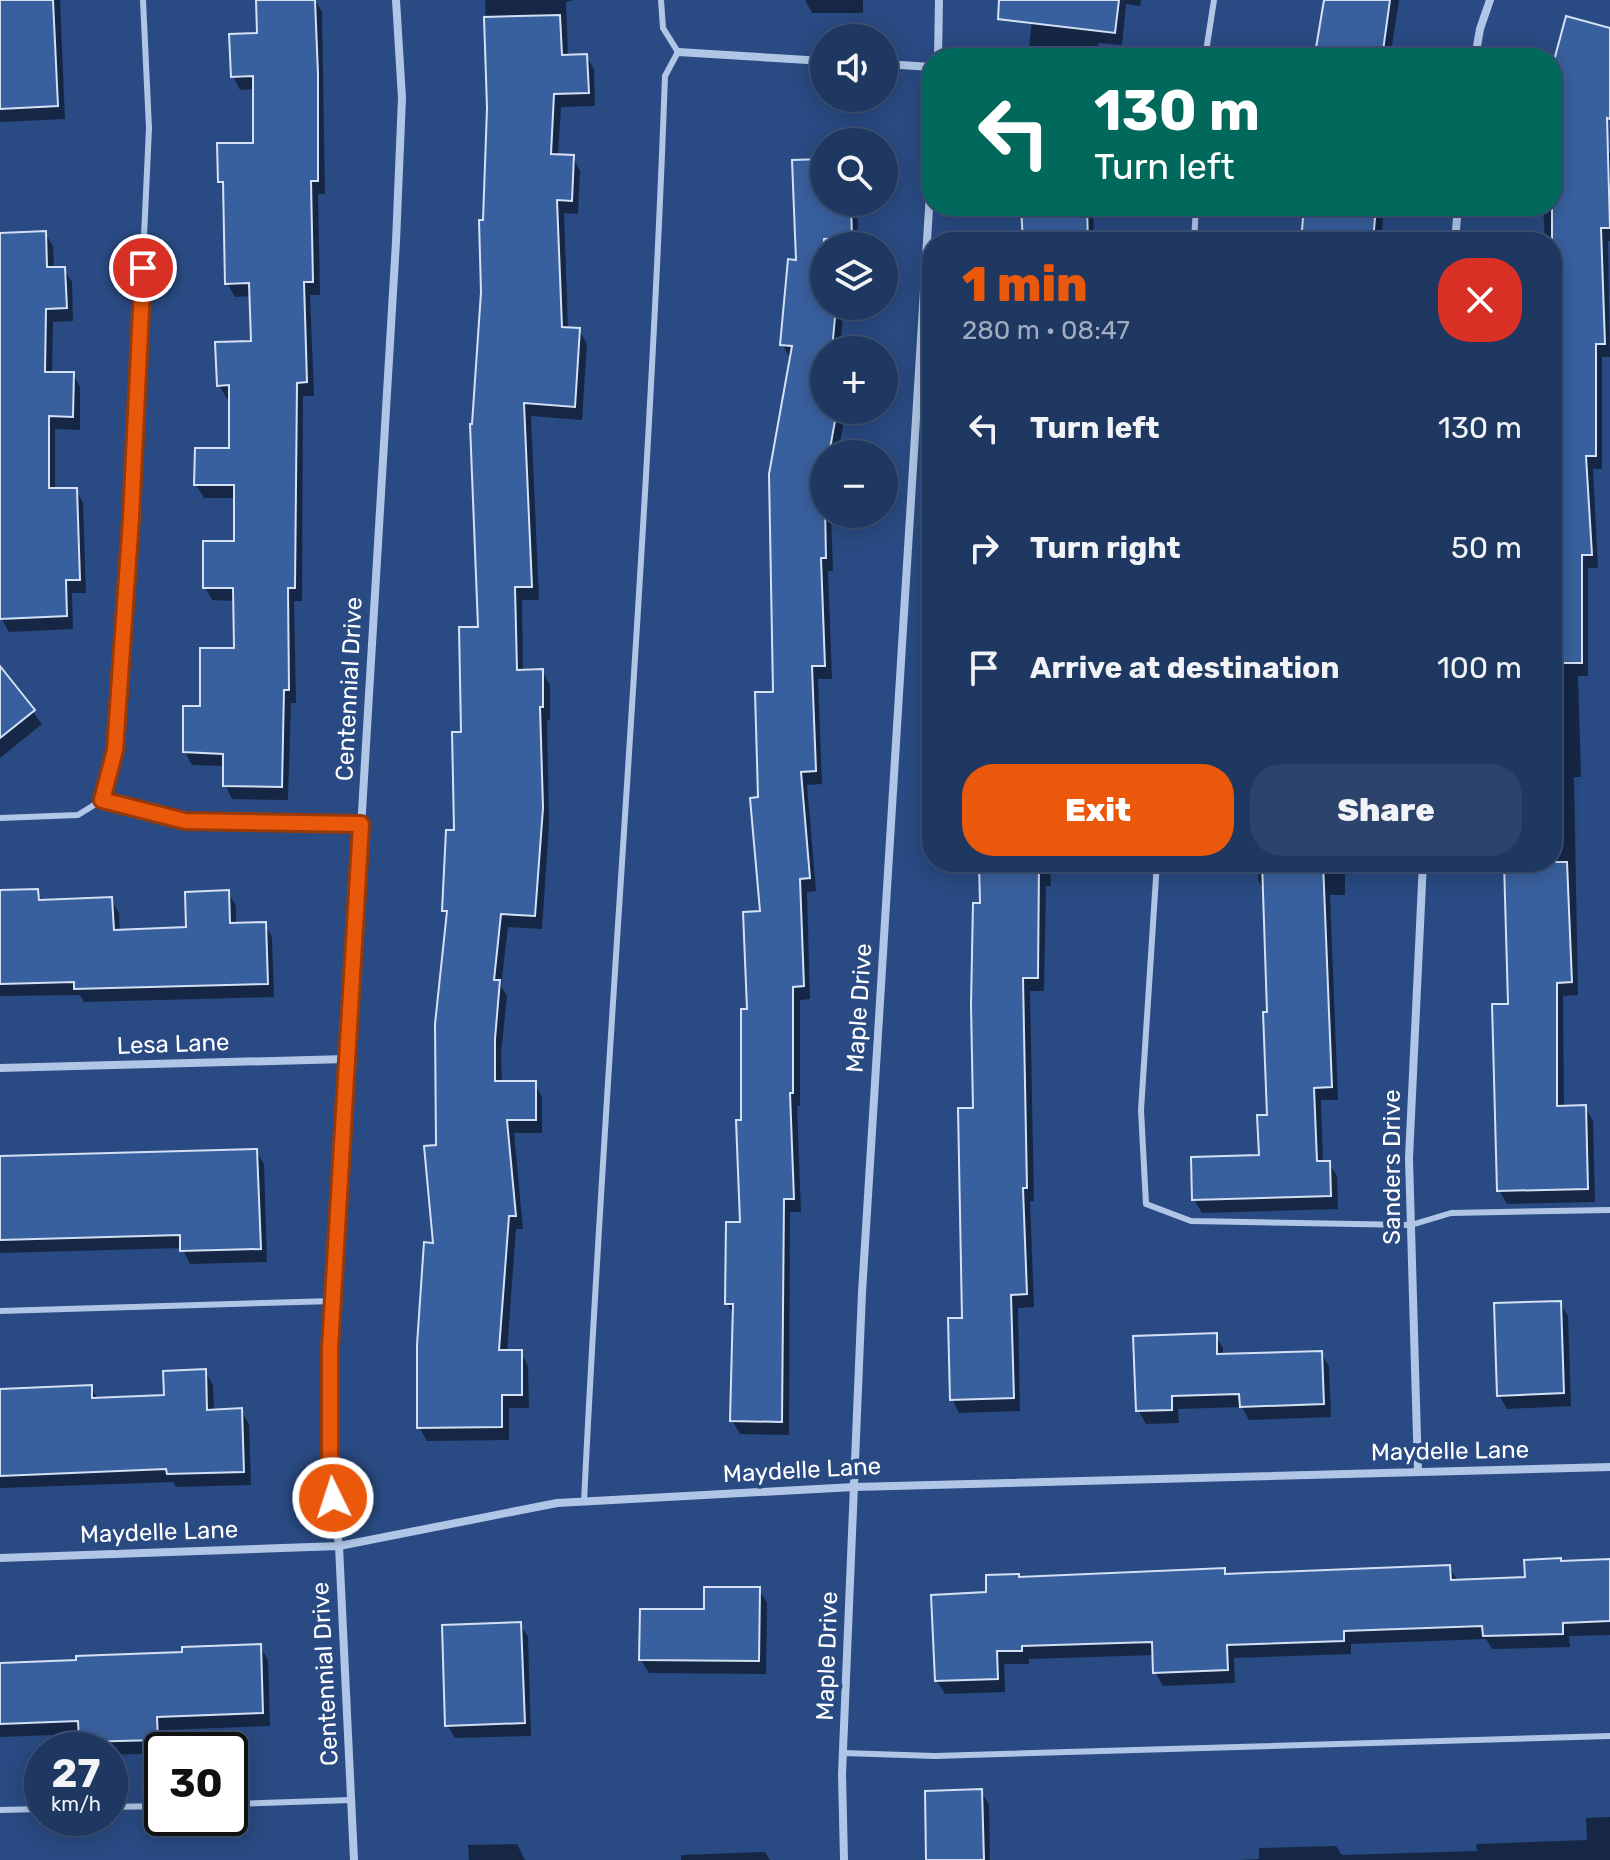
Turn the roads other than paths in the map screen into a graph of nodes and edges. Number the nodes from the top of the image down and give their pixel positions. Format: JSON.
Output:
{"nodes":[{"id":1,"x":143,"y":0,"type":"edge"},
{"id":2,"x":396,"y":0,"type":"edge"},
{"id":3,"x":661,"y":0,"type":"edge"},
{"id":4,"x":939,"y":0,"type":"edge"},
{"id":5,"x":1214,"y":0,"type":"edge"},
{"id":6,"x":1490,"y":0,"type":"edge"},
{"id":7,"x":938,"y":48,"type":"edge"},
{"id":8,"x":1207,"y":48,"type":"edge"},
{"id":9,"x":1477,"y":48,"type":"edge"},
{"id":10,"x":678,"y":52,"type":"junction"},
{"id":11,"x":810,"y":60,"type":"edge"},
{"id":12,"x":898,"y":65,"type":"edge"},
{"id":13,"x":922,"y":66,"type":"edge"},
{"id":14,"x":922,"y":322,"type":"edge"},
{"id":15,"x":102,"y":800,"type":"junction"},
{"id":16,"x":0,"y":818,"type":"edge"},
{"id":17,"x":361,"y":824,"type":"junction"},
{"id":18,"x":1156,"y":872,"type":"edge"},
{"id":19,"x":1423,"y":872,"type":"edge"},
{"id":20,"x":347,"y":1059,"type":"junction"},
{"id":21,"x":0,"y":1068,"type":"edge"},
{"id":22,"x":1610,"y":1210,"type":"edge"},
{"id":23,"x":1411,"y":1225,"type":"junction"},
{"id":24,"x":333,"y":1301,"type":"junction"},
{"id":25,"x":0,"y":1311,"type":"edge"},
{"id":26,"x":1610,"y":1467,"type":"edge"},
{"id":27,"x":1418,"y":1472,"type":"junction"},
{"id":28,"x":854,"y":1487,"type":"junction"},
{"id":29,"x":584,"y":1502,"type":"junction"},
{"id":30,"x":339,"y":1546,"type":"junction"},
{"id":31,"x":0,"y":1558,"type":"edge"},
{"id":32,"x":1610,"y":1736,"type":"edge"},
{"id":33,"x":843,"y":1753,"type":"junction"},
{"id":34,"x":351,"y":1800,"type":"junction"},
{"id":35,"x":248,"y":1803,"type":"edge"},
{"id":36,"x":24,"y":1809,"type":"edge"},
{"id":37,"x":0,"y":1810,"type":"edge"},
{"id":38,"x":354,"y":1860,"type":"edge"},
{"id":39,"x":844,"y":1860,"type":"edge"}],
"edges":[{"from":1,"to":15,"type":"lane"},
{"from":2,"to":17,"type":"street","name":"Centennial Drive"},
{"from":3,"to":10,"type":"lane"},
{"from":4,"to":7,"type":"street"},
{"from":5,"to":8,"type":"lane"},
{"from":6,"to":9,"type":"street"},
{"from":10,"to":11,"type":"street"},
{"from":10,"to":29,"type":"lane"},
{"from":12,"to":13,"type":"street"},
{"from":14,"to":28,"type":"street","name":"Maple Drive"},
{"from":15,"to":16,"type":"lane"},
{"from":15,"to":17,"type":"lane"},
{"from":17,"to":20,"type":"street","name":"Centennial Drive"},
{"from":18,"to":23,"type":"lane"},
{"from":19,"to":23,"type":"street","name":"Sanders Drive"},
{"from":20,"to":21,"type":"street","name":"Lesa Lane"},
{"from":20,"to":24,"type":"street","name":"Centennial Drive"},
{"from":22,"to":23,"type":"lane"},
{"from":23,"to":27,"type":"street","name":"Sanders Drive"},
{"from":24,"to":25,"type":"lane"},
{"from":24,"to":30,"type":"street","name":"Centennial Drive"},
{"from":26,"to":27,"type":"street","name":"Maydelle Lane"},
{"from":27,"to":28,"type":"street","name":"Maydelle Lane"},
{"from":28,"to":29,"type":"street","name":"Maydelle Lane"},
{"from":28,"to":33,"type":"street","name":"Maple Drive"},
{"from":29,"to":30,"type":"street","name":"Maydelle Lane"},
{"from":30,"to":31,"type":"street","name":"Maydelle Lane"},
{"from":30,"to":34,"type":"street","name":"Centennial Drive"},
{"from":32,"to":33,"type":"lane"},
{"from":33,"to":39,"type":"street","name":"Maple Drive"},
{"from":34,"to":35,"type":"lane"},
{"from":34,"to":38,"type":"street","name":"Centennial Drive"},
{"from":36,"to":37,"type":"lane"}]}
